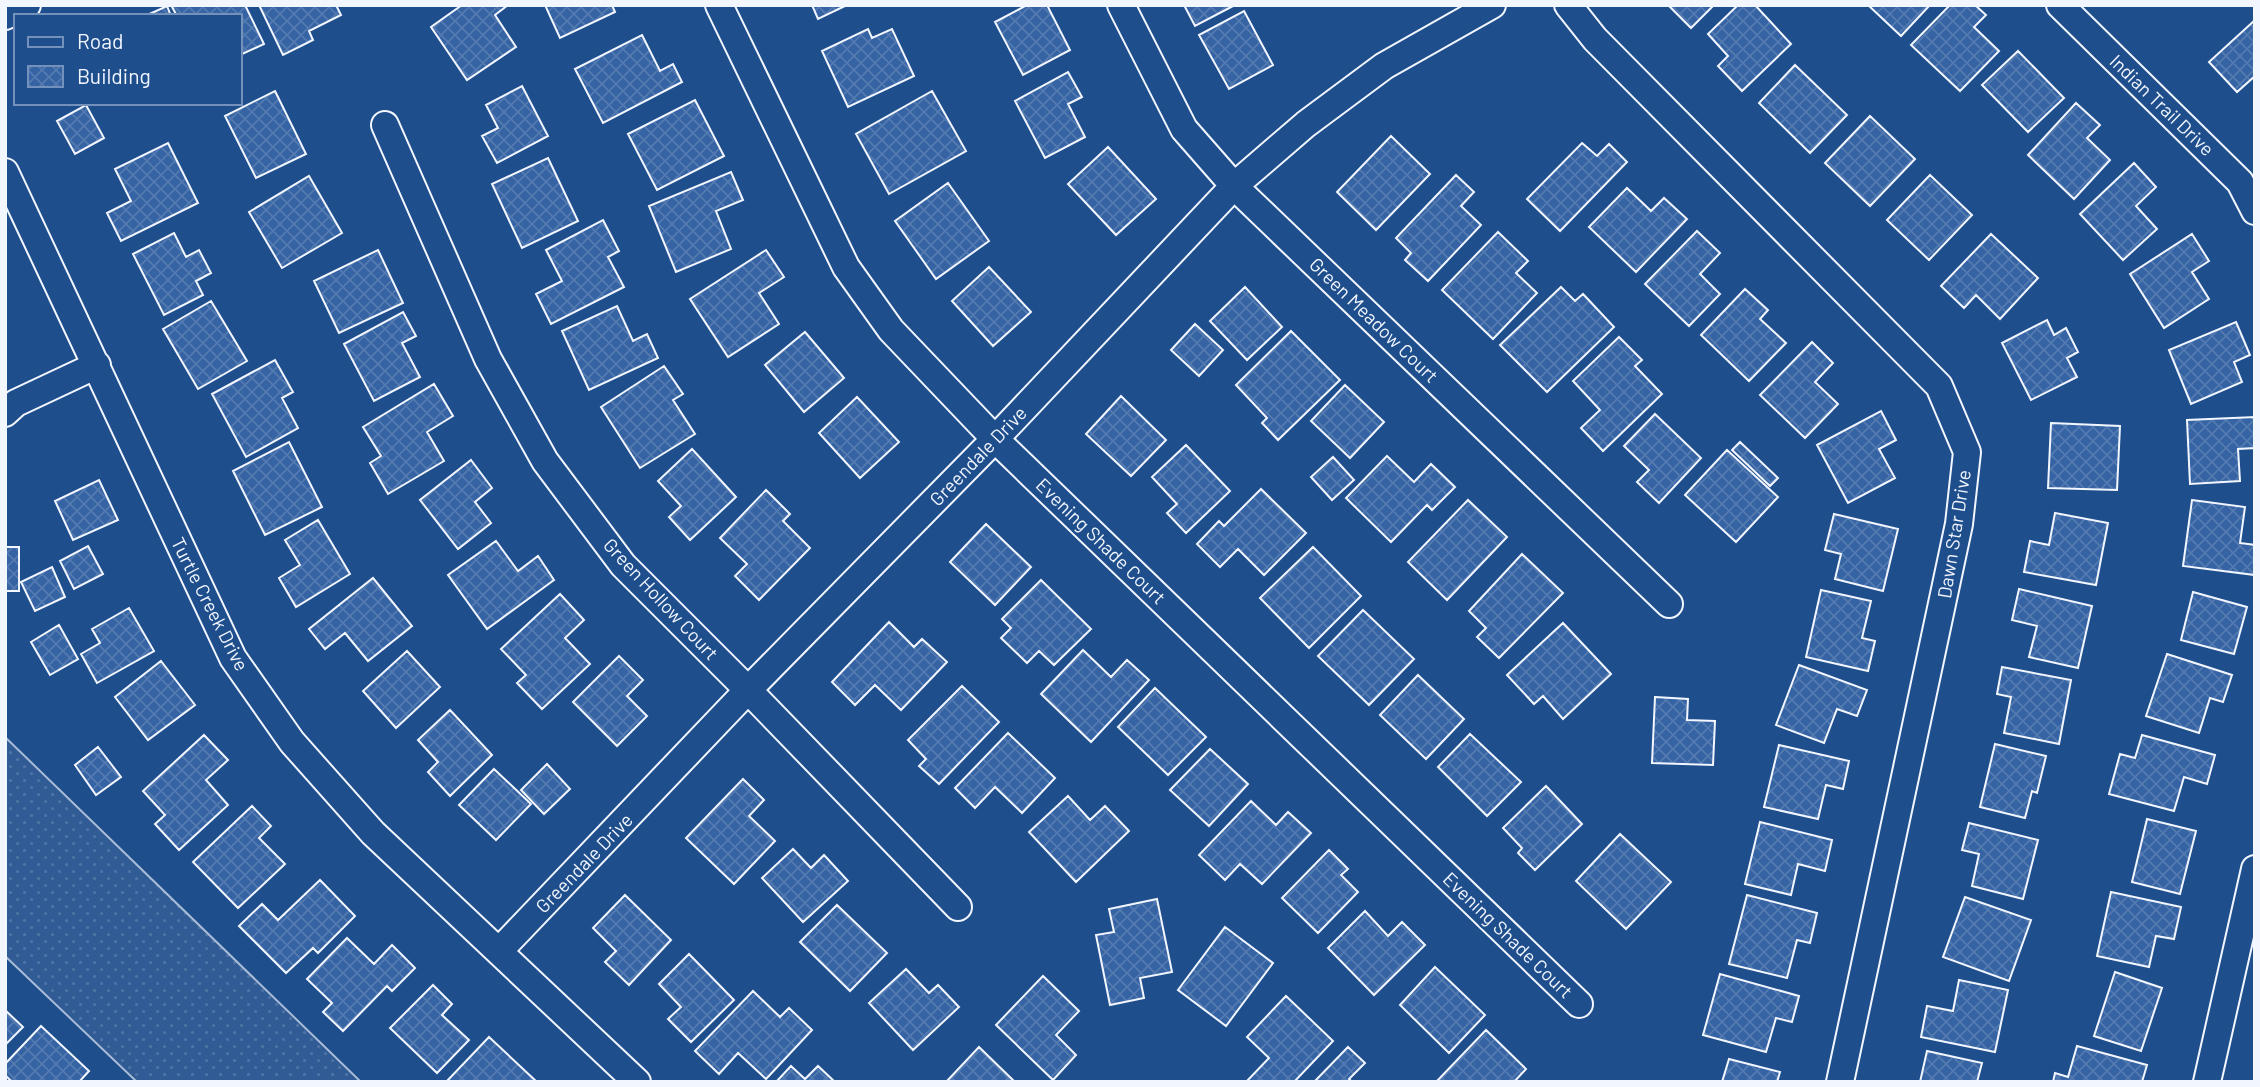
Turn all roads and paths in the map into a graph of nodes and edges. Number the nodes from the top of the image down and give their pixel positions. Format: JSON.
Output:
{"nodes":[{"id":1,"x":27,"y":5,"type":"edge"},
{"id":2,"x":719,"y":5,"type":"edge"},
{"id":3,"x":1121,"y":5,"type":"edge"},
{"id":4,"x":1492,"y":5,"type":"edge"},
{"id":5,"x":1568,"y":5,"type":"edge"},
{"id":6,"x":2060,"y":5,"type":"edge"},
{"id":7,"x":5,"y":16,"type":"edge"},
{"id":8,"x":385,"y":125,"type":"dead end"},
{"id":9,"x":5,"y":172,"type":"edge"},
{"id":10,"x":2247,"y":178,"type":"edge"},
{"id":11,"x":1234,"y":186,"type":"junction"},
{"id":12,"x":2255,"y":211,"type":"edge"},
{"id":13,"x":97,"y":365,"type":"junction"},
{"id":14,"x":5,"y":413,"type":"edge"},
{"id":15,"x":995,"y":439,"type":"junction"},
{"id":16,"x":1670,"y":604,"type":"dead end"},
{"id":17,"x":748,"y":690,"type":"junction"},
{"id":18,"x":2255,"y":869,"type":"edge"},
{"id":19,"x":958,"y":907,"type":"dead end"},
{"id":20,"x":500,"y":950,"type":"junction"},
{"id":21,"x":1579,"y":1004,"type":"dead end"},
{"id":22,"x":637,"y":1082,"type":"edge"},
{"id":23,"x":1840,"y":1082,"type":"edge"},
{"id":24,"x":2207,"y":1082,"type":"edge"}],
"edges":[{"from":1,"to":7,"type":"street"},
{"from":2,"to":15,"type":"street","name":"Evening Shade Court"},
{"from":3,"to":11,"type":"street","name":"Green Meadow Court"},
{"from":4,"to":11,"type":"street","name":"Greendale Drive"},
{"from":5,"to":23,"type":"street","name":"Dawn Star Drive"},
{"from":6,"to":10,"type":"street","name":"Indian Trail Drive"},
{"from":8,"to":17,"type":"street","name":"Green Hollow Court"},
{"from":9,"to":13,"type":"street","name":"Turtle Creek Drive"},
{"from":10,"to":12,"type":"street","name":"Indian Trail Drive"},
{"from":11,"to":15,"type":"street","name":"Greendale Drive"},
{"from":11,"to":16,"type":"street","name":"Green Meadow Court"},
{"from":13,"to":14,"type":"street"},
{"from":13,"to":20,"type":"street","name":"Turtle Creek Drive"},
{"from":15,"to":17,"type":"street","name":"Greendale Drive"},
{"from":15,"to":21,"type":"street","name":"Evening Shade Court"},
{"from":17,"to":19,"type":"street","name":"Green Hollow Court"},
{"from":17,"to":20,"type":"street","name":"Greendale Drive"},
{"from":18,"to":24,"type":"street"},
{"from":20,"to":22,"type":"street","name":"Turtle Creek Drive"}]}
